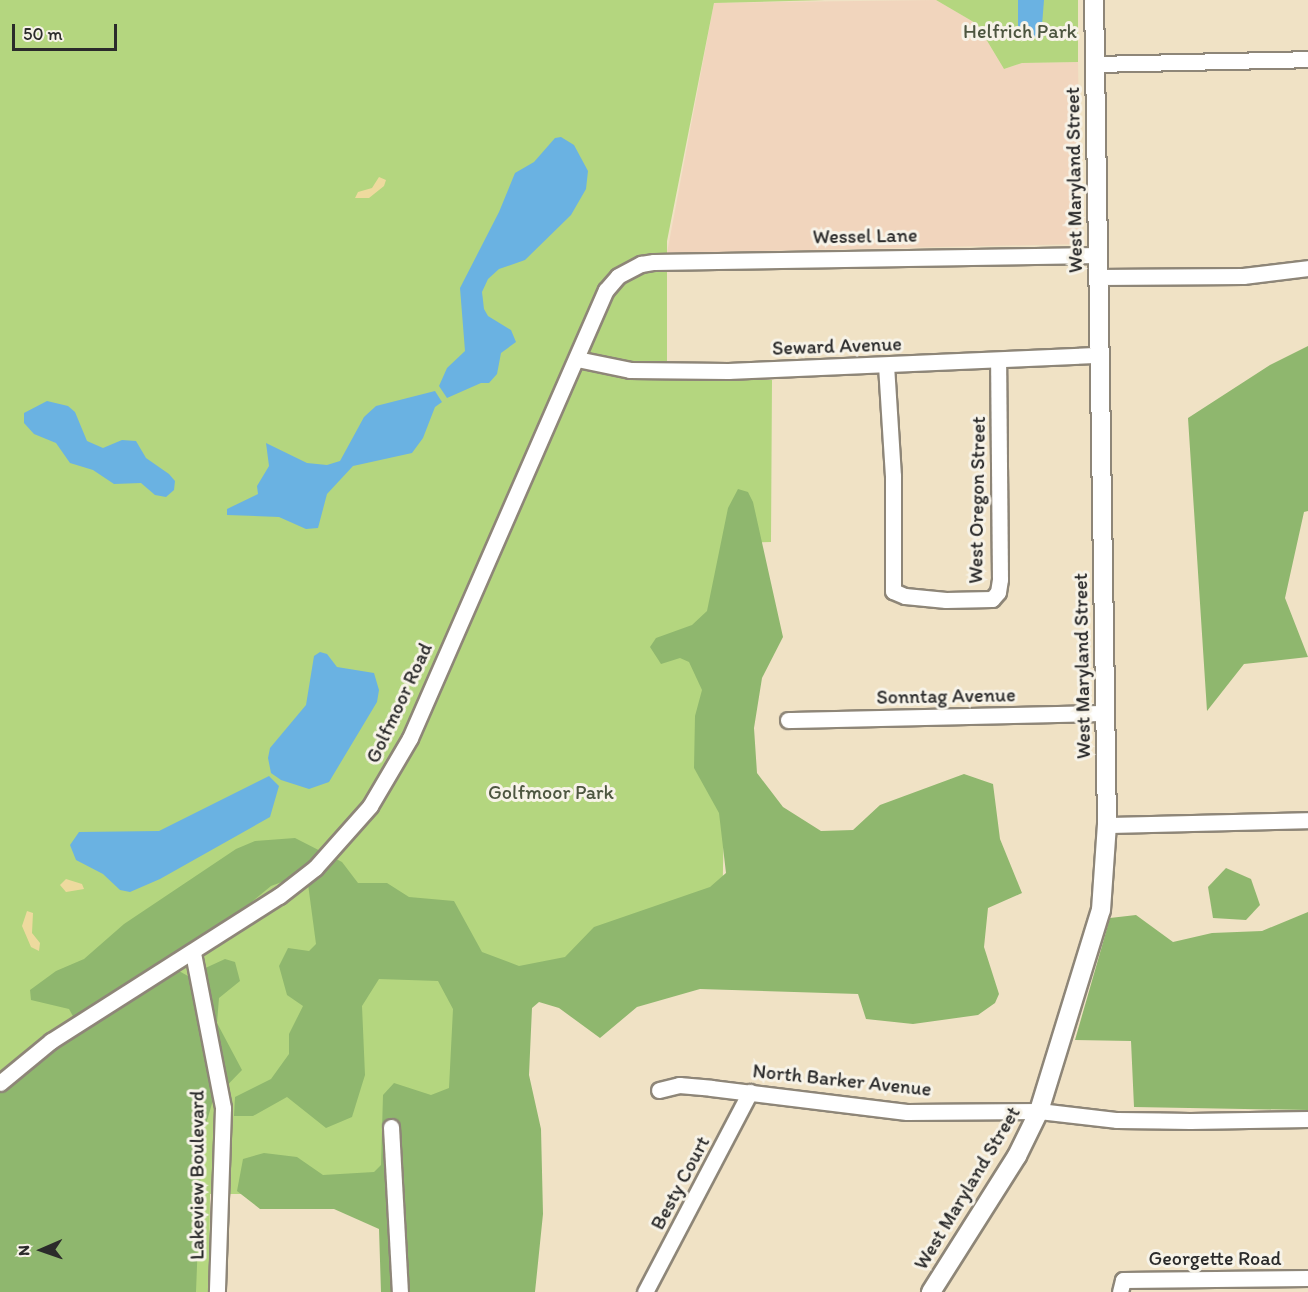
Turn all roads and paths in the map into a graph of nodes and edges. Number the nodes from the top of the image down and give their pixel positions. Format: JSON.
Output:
{"nodes":[{"id":1,"x":1094,"y":0,"type":"edge"},
{"id":2,"x":1308,"y":59,"type":"edge"},
{"id":3,"x":1095,"y":64,"type":"junction"},
{"id":4,"x":1098,"y":255,"type":"junction"},
{"id":5,"x":634,"y":267,"type":"joint"},
{"id":6,"x":1308,"y":268,"type":"edge"},
{"id":7,"x":1098,"y":276,"type":"junction"},
{"id":8,"x":1100,"y":355,"type":"junction"},
{"id":9,"x":577,"y":359,"type":"junction"},
{"id":10,"x":998,"y":362,"type":"junction"},
{"id":11,"x":886,"y":365,"type":"junction"},
{"id":12,"x":1105,"y":713,"type":"junction"},
{"id":13,"x":788,"y":720,"type":"dead end"},
{"id":14,"x":1308,"y":820,"type":"edge"},
{"id":15,"x":1107,"y":825,"type":"junction"},
{"id":16,"x":194,"y":953,"type":"junction"},
{"id":17,"x":0,"y":1083,"type":"edge"},
{"id":18,"x":659,"y":1090,"type":"dead end"},
{"id":19,"x":750,"y":1092,"type":"junction"},
{"id":20,"x":1040,"y":1111,"type":"junction"},
{"id":21,"x":1308,"y":1119,"type":"edge"},
{"id":22,"x":391,"y":1127,"type":"dead end"},
{"id":23,"x":1308,"y":1278,"type":"edge"},
{"id":24,"x":1121,"y":1287,"type":"edge"},
{"id":25,"x":217,"y":1292,"type":"edge"},
{"id":26,"x":400,"y":1292,"type":"edge"},
{"id":27,"x":645,"y":1292,"type":"edge"},
{"id":28,"x":931,"y":1292,"type":"edge"}],
"edges":[{"from":1,"to":3,"type":"street","name":"West Maryland Street"},
{"from":2,"to":3,"type":"street"},
{"from":3,"to":4,"type":"street","name":"West Maryland Street"},
{"from":4,"to":5,"type":"street","name":"Wessel Lane"},
{"from":4,"to":7,"type":"street","name":"West Maryland Street"},
{"from":5,"to":9,"type":"street","name":"Golfmoor Road"},
{"from":6,"to":7,"type":"street"},
{"from":7,"to":8,"type":"street","name":"West Maryland Street"},
{"from":8,"to":10,"type":"street","name":"Seward Avenue"},
{"from":8,"to":12,"type":"street","name":"West Maryland Street"},
{"from":9,"to":11,"type":"street","name":"Seward Avenue"},
{"from":9,"to":16,"type":"street","name":"Golfmoor Road"},
{"from":10,"to":11,"type":"street","name":"Seward Avenue"},
{"from":10,"to":11,"type":"street","name":"West Oregon Street"},
{"from":12,"to":13,"type":"street","name":"Sonntag Avenue"},
{"from":12,"to":15,"type":"street","name":"West Maryland Street"},
{"from":14,"to":15,"type":"street"},
{"from":15,"to":20,"type":"street","name":"West Maryland Street"},
{"from":16,"to":17,"type":"street","name":"Golfmoor Road"},
{"from":16,"to":25,"type":"street","name":"Lakeview Boulevard"},
{"from":18,"to":19,"type":"street","name":"North Barker Avenue"},
{"from":19,"to":20,"type":"street","name":"North Barker Avenue"},
{"from":19,"to":27,"type":"street","name":"Besty Court"},
{"from":20,"to":21,"type":"street","name":"North Barker Avenue"},
{"from":20,"to":28,"type":"street","name":"West Maryland Street"},
{"from":22,"to":26,"type":"street"},
{"from":23,"to":24,"type":"street","name":"Georgette Road"}]}
